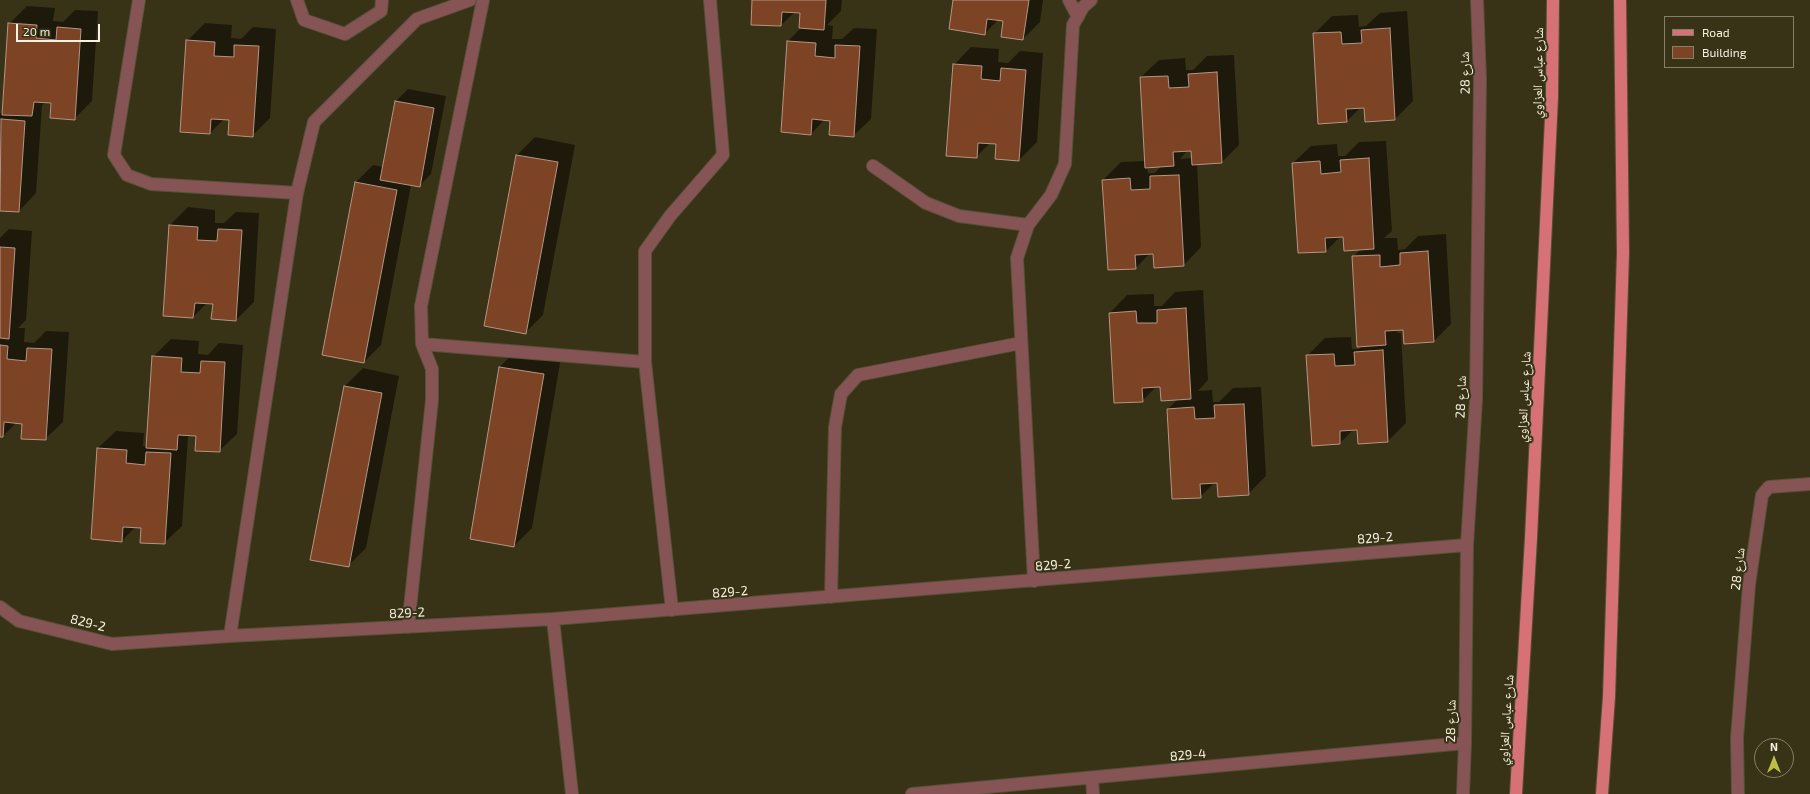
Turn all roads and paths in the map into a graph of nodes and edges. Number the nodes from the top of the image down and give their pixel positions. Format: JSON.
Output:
{"nodes":[{"id":1,"x":139,"y":0,"type":"edge"},
{"id":2,"x":297,"y":0,"type":"edge"},
{"id":3,"x":382,"y":0,"type":"edge"},
{"id":4,"x":470,"y":0,"type":"edge"},
{"id":5,"x":483,"y":0,"type":"edge"},
{"id":6,"x":710,"y":0,"type":"edge"},
{"id":7,"x":1069,"y":0,"type":"edge"},
{"id":8,"x":1090,"y":0,"type":"edge"},
{"id":9,"x":1477,"y":0,"type":"edge"},
{"id":10,"x":1553,"y":0,"type":"edge"},
{"id":11,"x":1620,"y":0,"type":"edge"},
{"id":12,"x":1624,"y":0,"type":"edge"},
{"id":13,"x":1620,"y":15,"type":"junction"},
{"id":14,"x":1078,"y":17,"type":"junction"},
{"id":15,"x":873,"y":166,"type":"dead end"},
{"id":16,"x":297,"y":193,"type":"junction"},
{"id":17,"x":1028,"y":225,"type":"junction"},
{"id":18,"x":1021,"y":343,"type":"junction"},
{"id":19,"x":422,"y":344,"type":"junction"},
{"id":20,"x":645,"y":362,"type":"junction"},
{"id":21,"x":1810,"y":484,"type":"edge"},
{"id":22,"x":1468,"y":545,"type":"junction"},
{"id":23,"x":1034,"y":581,"type":"junction"},
{"id":24,"x":831,"y":597,"type":"junction"},
{"id":25,"x":0,"y":607,"type":"edge"},
{"id":26,"x":672,"y":610,"type":"junction"},
{"id":27,"x":553,"y":619,"type":"junction"},
{"id":28,"x":408,"y":626,"type":"junction"},
{"id":29,"x":230,"y":636,"type":"junction"},
{"id":30,"x":1465,"y":744,"type":"junction"},
{"id":31,"x":1092,"y":778,"type":"junction"},
{"id":32,"x":572,"y":794,"type":"edge"},
{"id":33,"x":912,"y":794,"type":"edge"},
{"id":34,"x":1093,"y":794,"type":"edge"},
{"id":35,"x":1463,"y":794,"type":"edge"},
{"id":36,"x":1516,"y":794,"type":"edge"},
{"id":37,"x":1602,"y":794,"type":"edge"},
{"id":38,"x":1738,"y":794,"type":"edge"}],
"edges":[{"from":1,"to":16,"type":"street"},
{"from":2,"to":3,"type":"street"},
{"from":4,"to":16,"type":"street"},
{"from":5,"to":19,"type":"street"},
{"from":6,"to":20,"type":"street"},
{"from":7,"to":14,"type":"street"},
{"from":8,"to":14,"type":"street"},
{"from":9,"to":22,"type":"street","name":"شارع 28"},
{"from":10,"to":36,"type":"main road","name":"شارع عباس العزاوي"},
{"from":11,"to":13,"type":"main road"},
{"from":12,"to":13,"type":"main road"},
{"from":13,"to":37,"type":"main road"},
{"from":14,"to":17,"type":"street"},
{"from":15,"to":17,"type":"street"},
{"from":16,"to":29,"type":"street"},
{"from":17,"to":18,"type":"street"},
{"from":18,"to":23,"type":"street"},
{"from":18,"to":24,"type":"street"},
{"from":19,"to":20,"type":"street"},
{"from":19,"to":28,"type":"street"},
{"from":20,"to":26,"type":"street"},
{"from":21,"to":38,"type":"street","name":"شارع 28"},
{"from":22,"to":23,"type":"street","name":"829-2"},
{"from":22,"to":30,"type":"street","name":"شارع 28"},
{"from":23,"to":24,"type":"street","name":"829-2"},
{"from":24,"to":26,"type":"street","name":"829-2"},
{"from":25,"to":29,"type":"street","name":"829-2"},
{"from":26,"to":27,"type":"street","name":"829-2"},
{"from":27,"to":28,"type":"street","name":"829-2"},
{"from":27,"to":32,"type":"street"},
{"from":28,"to":29,"type":"street","name":"829-2"},
{"from":30,"to":31,"type":"street","name":"829-4"},
{"from":30,"to":35,"type":"street","name":"شارع 28"},
{"from":31,"to":33,"type":"street","name":"829-4"},
{"from":31,"to":34,"type":"street"}]}
